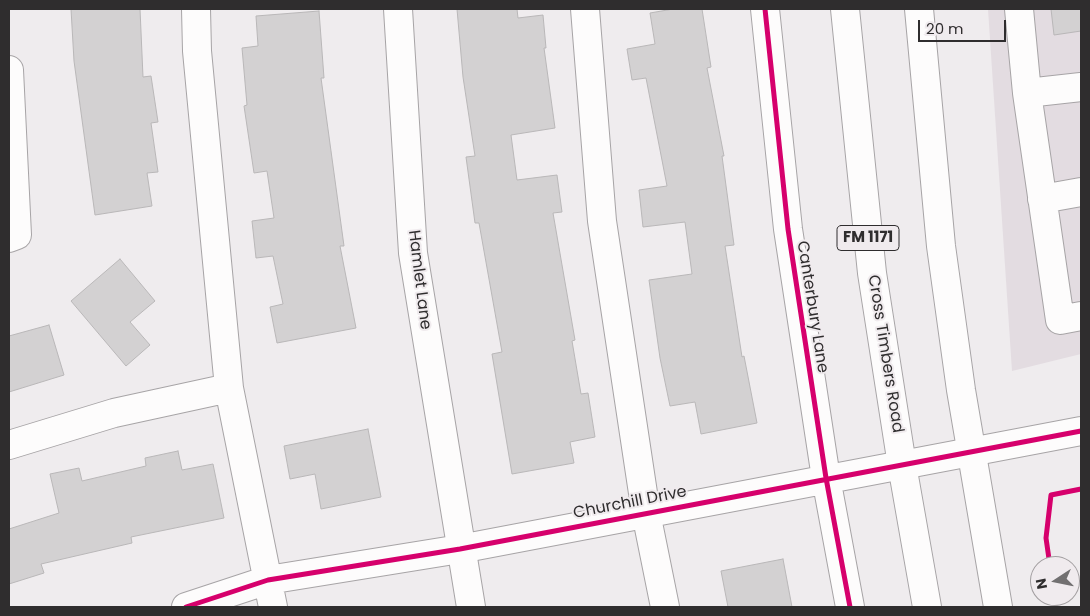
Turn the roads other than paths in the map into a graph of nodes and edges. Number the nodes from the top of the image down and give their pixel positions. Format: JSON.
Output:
{"nodes":[{"id":1,"x":196,"y":9,"type":"edge"},
{"id":2,"x":398,"y":9,"type":"edge"},
{"id":3,"x":585,"y":9,"type":"edge"},
{"id":4,"x":765,"y":9,"type":"edge"},
{"id":5,"x":845,"y":9,"type":"edge"},
{"id":6,"x":919,"y":9,"type":"edge"},
{"id":7,"x":1020,"y":9,"type":"edge"},
{"id":8,"x":9,"y":70,"type":"edge"},
{"id":9,"x":1081,"y":87,"type":"edge"},
{"id":10,"x":1026,"y":93,"type":"junction"},
{"id":11,"x":1081,"y":192,"type":"edge"},
{"id":12,"x":1042,"y":199,"type":"junction"},
{"id":13,"x":13,"y":236,"type":"edge"},
{"id":14,"x":1081,"y":316,"type":"edge"},
{"id":15,"x":230,"y":388,"type":"junction"},
{"id":16,"x":1081,"y":431,"type":"edge"},
{"id":17,"x":9,"y":445,"type":"edge"},
{"id":18,"x":972,"y":452,"type":"junction"},
{"id":19,"x":902,"y":465,"type":"junction"},
{"id":20,"x":826,"y":478,"type":"junction"},
{"id":21,"x":646,"y":513,"type":"junction"},
{"id":22,"x":460,"y":549,"type":"junction"},
{"id":23,"x":268,"y":580,"type":"junction"},
{"id":24,"x":186,"y":607,"type":"edge"},
{"id":25,"x":273,"y":607,"type":"edge"},
{"id":26,"x":471,"y":607,"type":"edge"},
{"id":27,"x":665,"y":607,"type":"edge"},
{"id":28,"x":850,"y":607,"type":"edge"},
{"id":29,"x":927,"y":607,"type":"edge"},
{"id":30,"x":998,"y":607,"type":"edge"}],
"edges":[{"from":1,"to":15,"type":"street"},
{"from":2,"to":22,"type":"street","name":"Hamlet Lane"},
{"from":3,"to":21,"type":"street"},
{"from":4,"to":20,"type":"street","name":"Canterbury Lane"},
{"from":5,"to":19,"type":"street","name":"Cross Timbers Road","number":"FM 1171"},
{"from":6,"to":18,"type":"street"},
{"from":7,"to":10,"type":"street"},
{"from":8,"to":13,"type":"street"},
{"from":9,"to":10,"type":"street"},
{"from":10,"to":12,"type":"street"},
{"from":11,"to":12,"type":"street"},
{"from":12,"to":14,"type":"street"},
{"from":15,"to":17,"type":"street"},
{"from":15,"to":23,"type":"street"},
{"from":16,"to":18,"type":"street","name":"Churchill Drive"},
{"from":18,"to":19,"type":"street","name":"Churchill Drive"},
{"from":18,"to":30,"type":"street"},
{"from":19,"to":20,"type":"street","name":"Churchill Drive"},
{"from":19,"to":29,"type":"street","name":"Cross Timbers Road","number":"FM 1171"},
{"from":20,"to":21,"type":"street","name":"Churchill Drive"},
{"from":20,"to":28,"type":"street","name":"Canterbury Lane"},
{"from":21,"to":22,"type":"street","name":"Churchill Drive"},
{"from":21,"to":27,"type":"street"},
{"from":22,"to":23,"type":"street","name":"Churchill Drive"},
{"from":22,"to":26,"type":"street","name":"Hamlet Lane"},
{"from":23,"to":24,"type":"street","name":"Churchill Drive"},
{"from":23,"to":25,"type":"street"}]}
